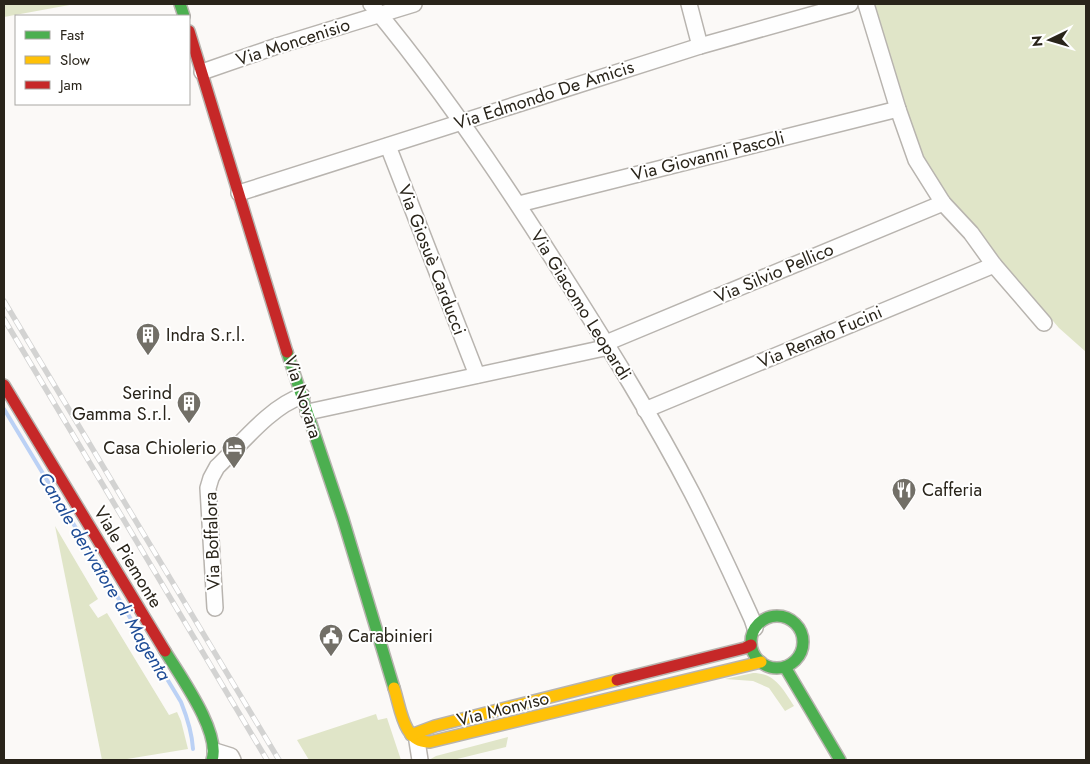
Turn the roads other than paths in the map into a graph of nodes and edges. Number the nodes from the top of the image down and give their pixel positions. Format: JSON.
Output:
{"nodes":[{"id":1,"x":414,"y":4,"type":"edge"},
{"id":2,"x":689,"y":4,"type":"edge"},
{"id":3,"x":850,"y":4,"type":"edge"},
{"id":4,"x":866,"y":4,"type":"edge"},
{"id":5,"x":375,"y":9,"type":"edge"},
{"id":6,"x":190,"y":34,"type":"edge"},
{"id":7,"x":700,"y":46,"type":"junction"},
{"id":8,"x":202,"y":72,"type":"junction"},
{"id":9,"x":898,"y":109,"type":"junction"},
{"id":10,"x":462,"y":121,"type":"junction"},
{"id":11,"x":388,"y":146,"type":"junction"},
{"id":12,"x":239,"y":193,"type":"junction"},
{"id":13,"x":943,"y":203,"type":"junction"},
{"id":14,"x":519,"y":204,"type":"junction"},
{"id":15,"x":994,"y":265,"type":"junction"},
{"id":16,"x":1044,"y":323,"type":"dead end"},
{"id":17,"x":607,"y":345,"type":"junction"},
{"id":18,"x":477,"y":375,"type":"junction"},
{"id":19,"x":4,"y":385,"type":"edge"},
{"id":20,"x":302,"y":396,"type":"junction"},
{"id":21,"x":645,"y":410,"type":"junction"},
{"id":22,"x":308,"y":412,"type":"junction"},
{"id":23,"x":214,"y":608,"type":"dead end"},
{"id":24,"x":755,"y":628,"type":"junction"},
{"id":25,"x":751,"y":645,"type":"junction"},
{"id":26,"x":761,"y":662,"type":"junction"},
{"id":27,"x":784,"y":667,"type":"junction"},
{"id":28,"x":595,"y":686,"type":"junction"},
{"id":29,"x":599,"y":701,"type":"junction"},
{"id":30,"x":414,"y":738,"type":"junction"},
{"id":31,"x":214,"y":755,"type":"edge"},
{"id":32,"x":233,"y":760,"type":"edge"},
{"id":33,"x":420,"y":760,"type":"edge"},
{"id":34,"x":840,"y":760,"type":"edge"}],
"edges":[{"from":1,"to":5,"type":"street","name":"Via Moncenisio"},
{"from":2,"to":7,"type":"street"},
{"from":3,"to":7,"type":"street","name":"Via Edmondo De Amicis"},
{"from":4,"to":9,"type":"street"},
{"from":5,"to":8,"type":"street","name":"Via Moncenisio"},
{"from":5,"to":10,"type":"street","name":"Via Giacomo Leopardi"},
{"from":6,"to":8,"type":"street","name":"Via Novara"},
{"from":7,"to":10,"type":"street","name":"Via Edmondo De Amicis"},
{"from":8,"to":12,"type":"street","name":"Via Novara"},
{"from":9,"to":13,"type":"street"},
{"from":9,"to":14,"type":"street","name":"Via Giovanni Pascoli"},
{"from":10,"to":11,"type":"street","name":"Via Edmondo De Amicis"},
{"from":10,"to":14,"type":"street","name":"Via Giacomo Leopardi"},
{"from":11,"to":12,"type":"street","name":"Via Edmondo De Amicis"},
{"from":11,"to":18,"type":"street","name":"Via Giosuè Carducci"},
{"from":12,"to":20,"type":"street","name":"Via Novara"},
{"from":13,"to":15,"type":"street"},
{"from":13,"to":17,"type":"street","name":"Via Silvio Pellico"},
{"from":14,"to":17,"type":"street","name":"Via Giacomo Leopardi"},
{"from":15,"to":16,"type":"street"},
{"from":15,"to":21,"type":"street","name":"Via Renato Fucini"},
{"from":17,"to":18,"type":"street","name":"Via Silvio Pellico"},
{"from":17,"to":21,"type":"street","name":"Via Giacomo Leopardi"},
{"from":18,"to":22,"type":"street","name":"Via Silvio Pellico"},
{"from":19,"to":31,"type":"street","name":"Viale Piemonte"},
{"from":20,"to":22,"type":"street","name":"Via Novara"},
{"from":20,"to":23,"type":"street","name":"Via Boffalora"},
{"from":21,"to":24,"type":"street","name":"Via Giacomo Leopardi"},
{"from":22,"to":30,"type":"street","name":"Via Novara"},
{"from":24,"to":25,"type":"street"},
{"from":24,"to":27,"type":"street"},
{"from":25,"to":26,"type":"street"},
{"from":25,"to":28,"type":"street","name":"Via Monviso"},
{"from":26,"to":27,"type":"street"},
{"from":26,"to":29,"type":"street","name":"Via Monviso"},
{"from":27,"to":34,"type":"street"},
{"from":28,"to":29,"type":"street"},
{"from":28,"to":30,"type":"street","name":"Via Monviso"},
{"from":29,"to":30,"type":"street","name":"Via Monviso"},
{"from":30,"to":33,"type":"street","name":"Via Novara"},
{"from":31,"to":32,"type":"street"}]}
